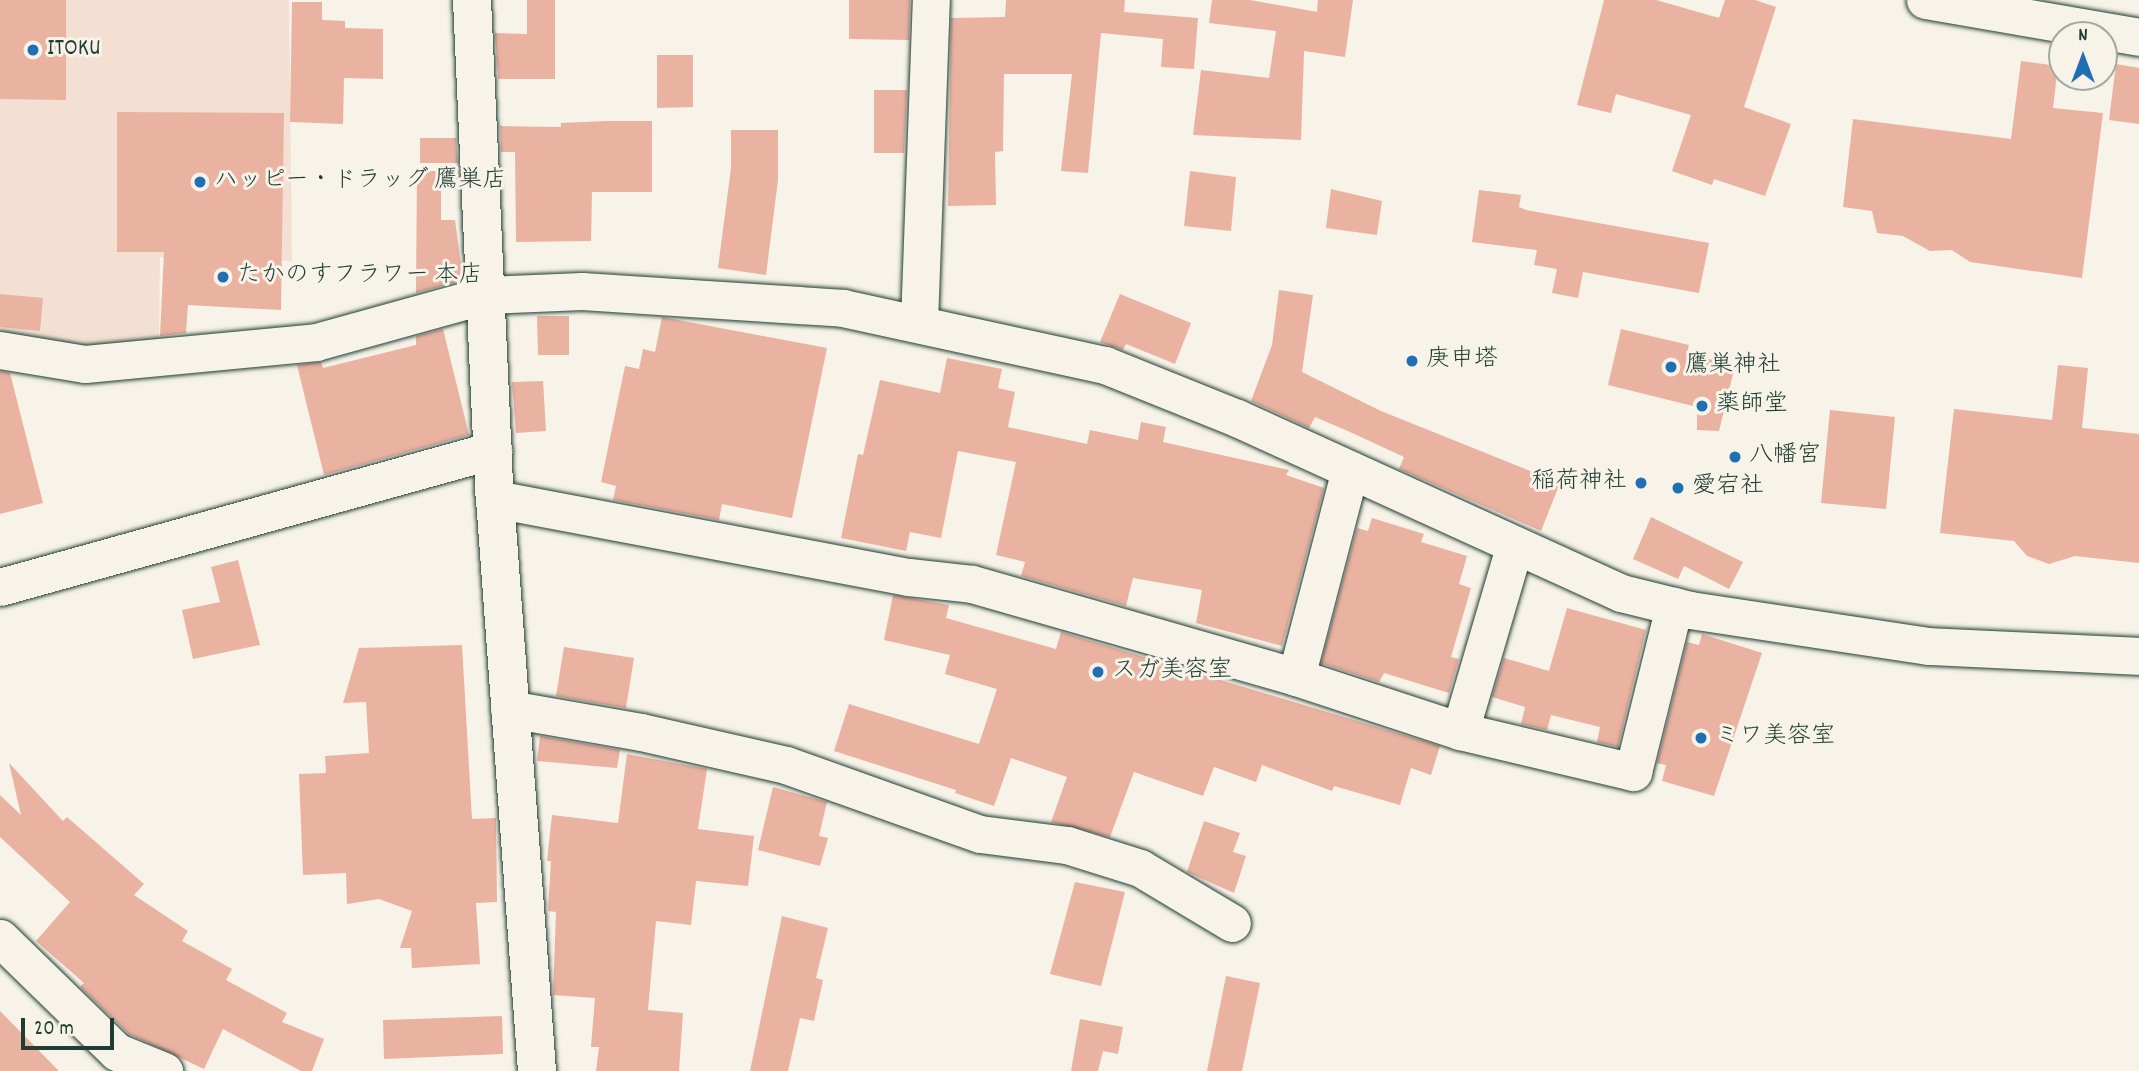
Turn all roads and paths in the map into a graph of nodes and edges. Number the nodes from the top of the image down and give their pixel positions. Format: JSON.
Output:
{"nodes":[{"id":1,"x":472,"y":0,"type":"edge"},
{"id":2,"x":931,"y":0,"type":"edge"},
{"id":3,"x":1925,"y":0,"type":"edge"},
{"id":4,"x":2139,"y":37,"type":"edge"},
{"id":5,"x":486,"y":295,"type":"junction"},
{"id":6,"x":919,"y":323,"type":"junction"},
{"id":7,"x":0,"y":350,"type":"edge"},
{"id":8,"x":493,"y":450,"type":"junction"},
{"id":9,"x":1350,"y":470,"type":"junction"},
{"id":10,"x":495,"y":499,"type":"junction"},
{"id":11,"x":1514,"y":548,"type":"junction"},
{"id":12,"x":0,"y":587,"type":"edge"},
{"id":13,"x":1674,"y":606,"type":"junction"},
{"id":14,"x":2139,"y":656,"type":"edge"},
{"id":15,"x":1296,"y":677,"type":"junction"},
{"id":16,"x":509,"y":709,"type":"junction"},
{"id":17,"x":1460,"y":731,"type":"junction"},
{"id":18,"x":1232,"y":923,"type":"dead end"},
{"id":19,"x":0,"y":938,"type":"edge"},
{"id":20,"x":164,"y":1071,"type":"edge"},
{"id":21,"x":537,"y":1071,"type":"edge"}],
"edges":[{"from":1,"to":5,"type":"street"},
{"from":2,"to":6,"type":"street"},
{"from":3,"to":4,"type":"street"},
{"from":5,"to":6,"type":"street"},
{"from":5,"to":7,"type":"street"},
{"from":5,"to":8,"type":"street"},
{"from":6,"to":9,"type":"street"},
{"from":8,"to":10,"type":"street"},
{"from":8,"to":12,"type":"street"},
{"from":9,"to":11,"type":"street"},
{"from":9,"to":15,"type":"street"},
{"from":10,"to":15,"type":"street"},
{"from":10,"to":16,"type":"street"},
{"from":11,"to":13,"type":"street"},
{"from":11,"to":17,"type":"street"},
{"from":13,"to":14,"type":"street"},
{"from":13,"to":17,"type":"street"},
{"from":15,"to":17,"type":"street"},
{"from":16,"to":18,"type":"street"},
{"from":16,"to":21,"type":"street"},
{"from":19,"to":20,"type":"street"}]}
